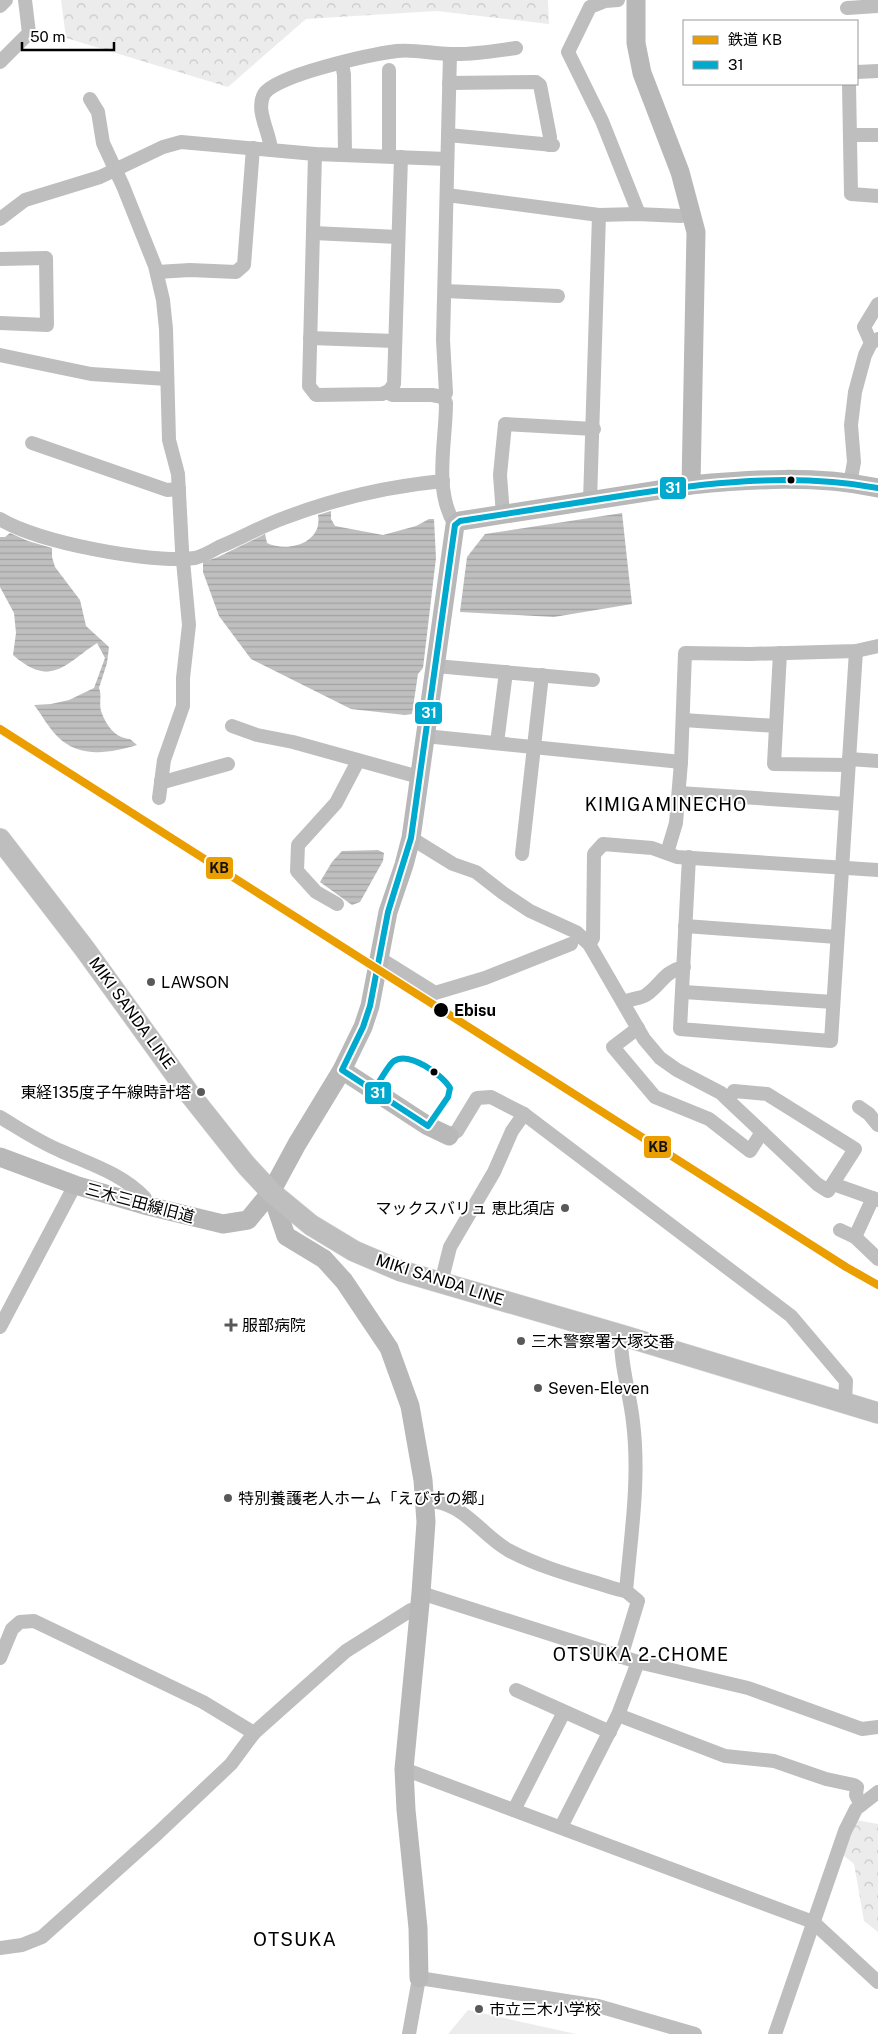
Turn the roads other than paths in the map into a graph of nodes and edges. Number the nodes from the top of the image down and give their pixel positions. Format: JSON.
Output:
{"nodes":[{"id":1,"x":6,"y":0,"type":"edge"},
{"id":2,"x":25,"y":0,"type":"edge"},
{"id":3,"x":618,"y":0,"type":"edge"},
{"id":4,"x":626,"y":0,"type":"edge"},
{"id":5,"x":636,"y":0,"type":"edge"},
{"id":6,"x":0,"y":6,"type":"edge"},
{"id":7,"x":878,"y":6,"type":"edge"},
{"id":8,"x":847,"y":10,"type":"edge"},
{"id":9,"x":516,"y":48,"type":"dead end"},
{"id":10,"x":450,"y":54,"type":"junction"},
{"id":11,"x":0,"y":62,"type":"edge"},
{"id":12,"x":342,"y":63,"type":"junction"},
{"id":13,"x":389,"y":70,"type":"dead end"},
{"id":14,"x":878,"y":71,"type":"edge"},
{"id":15,"x":858,"y":72,"type":"edge"},
{"id":16,"x":449,"y":83,"type":"junction"},
{"id":17,"x":849,"y":85,"type":"edge"},
{"id":18,"x":90,"y":99,"type":"dead end"},
{"id":19,"x":448,"y":135,"type":"junction"},
{"id":20,"x":850,"y":135,"type":"junction"},
{"id":21,"x":878,"y":135,"type":"edge"},
{"id":22,"x":253,"y":148,"type":"junction"},
{"id":23,"x":271,"y":150,"type":"junction"},
{"id":24,"x":315,"y":154,"type":"junction"},
{"id":25,"x":345,"y":155,"type":"junction"},
{"id":26,"x":395,"y":156,"type":"junction"},
{"id":27,"x":447,"y":159,"type":"junction"},
{"id":28,"x":115,"y":170,"type":"junction"},
{"id":29,"x":447,"y":195,"type":"junction"},
{"id":30,"x":878,"y":196,"type":"edge"},
{"id":31,"x":637,"y":214,"type":"junction"},
{"id":32,"x":691,"y":214,"type":"junction"},
{"id":33,"x":599,"y":215,"type":"junction"},
{"id":34,"x":0,"y":219,"type":"edge"},
{"id":35,"x":313,"y":233,"type":"junction"},
{"id":36,"x":398,"y":237,"type":"junction"},
{"id":37,"x":0,"y":259,"type":"edge"},
{"id":38,"x":157,"y":272,"type":"junction"},
{"id":39,"x":444,"y":291,"type":"junction"},
{"id":40,"x":558,"y":296,"type":"dead end"},
{"id":41,"x":878,"y":304,"type":"edge"},
{"id":42,"x":0,"y":323,"type":"edge"},
{"id":43,"x":310,"y":338,"type":"junction"},
{"id":44,"x":395,"y":341,"type":"junction"},
{"id":45,"x":874,"y":341,"type":"edge"},
{"id":46,"x":0,"y":356,"type":"edge"},
{"id":47,"x":167,"y":379,"type":"junction"},
{"id":48,"x":389,"y":391,"type":"junction"},
{"id":49,"x":443,"y":397,"type":"junction"},
{"id":50,"x":594,"y":429,"type":"junction"},
{"id":51,"x":32,"y":443,"type":"dead end"},
{"id":52,"x":443,"y":481,"type":"junction"},
{"id":53,"x":850,"y":484,"type":"junction"},
{"id":54,"x":691,"y":485,"type":"junction"},
{"id":55,"x":878,"y":488,"type":"edge"},
{"id":56,"x":179,"y":490,"type":"junction"},
{"id":57,"x":590,"y":501,"type":"junction"},
{"id":58,"x":503,"y":515,"type":"junction"},
{"id":59,"x":0,"y":519,"type":"edge"},
{"id":60,"x":455,"y":525,"type":"junction"},
{"id":61,"x":184,"y":558,"type":"junction"},
{"id":62,"x":878,"y":646,"type":"edge"},
{"id":63,"x":856,"y":650,"type":"junction"},
{"id":64,"x":780,"y":653,"type":"junction"},
{"id":65,"x":436,"y":666,"type":"junction"},
{"id":66,"x":506,"y":672,"type":"junction"},
{"id":67,"x":542,"y":675,"type":"junction"},
{"id":68,"x":593,"y":680,"type":"dead end"},
{"id":69,"x":683,"y":720,"type":"junction"},
{"id":70,"x":232,"y":726,"type":"dead end"},
{"id":71,"x":776,"y":726,"type":"junction"},
{"id":72,"x":425,"y":736,"type":"junction"},
{"id":73,"x":497,"y":743,"type":"junction"},
{"id":74,"x":534,"y":747,"type":"junction"},
{"id":75,"x":358,"y":761,"type":"junction"},
{"id":76,"x":878,"y":761,"type":"edge"},
{"id":77,"x":681,"y":762,"type":"junction"},
{"id":78,"x":848,"y":762,"type":"junction"},
{"id":79,"x":228,"y":764,"type":"dead end"},
{"id":80,"x":419,"y":777,"type":"junction"},
{"id":81,"x":161,"y":781,"type":"junction"},
{"id":82,"x":679,"y":793,"type":"junction"},
{"id":83,"x":159,"y":798,"type":"dead end"},
{"id":84,"x":846,"y":804,"type":"junction"},
{"id":85,"x":411,"y":838,"type":"junction"},
{"id":86,"x":0,"y":839,"type":"edge"},
{"id":87,"x":522,"y":854,"type":"dead end"},
{"id":88,"x":667,"y":854,"type":"junction"},
{"id":89,"x":689,"y":858,"type":"junction"},
{"id":90,"x":842,"y":868,"type":"junction"},
{"id":91,"x":878,"y":870,"type":"edge"},
{"id":92,"x":336,"y":904,"type":"dead end"},
{"id":93,"x":685,"y":926,"type":"junction"},
{"id":94,"x":837,"y":937,"type":"junction"},
{"id":95,"x":571,"y":944,"type":"dead end"},
{"id":96,"x":589,"y":944,"type":"junction"},
{"id":97,"x":379,"y":958,"type":"junction"},
{"id":98,"x":684,"y":968,"type":"junction"},
{"id":99,"x":684,"y":992,"type":"junction"},
{"id":100,"x":624,"y":1002,"type":"junction"},
{"id":101,"x":833,"y":1002,"type":"junction"},
{"id":102,"x":638,"y":1028,"type":"junction"},
{"id":103,"x":342,"y":1070,"type":"junction"},
{"id":104,"x":728,"y":1100,"type":"junction"},
{"id":105,"x":858,"y":1108,"type":"dead end"},
{"id":106,"x":524,"y":1114,"type":"junction"},
{"id":107,"x":0,"y":1116,"type":"edge"},
{"id":108,"x":878,"y":1125,"type":"edge"},
{"id":109,"x":762,"y":1132,"type":"junction"},
{"id":110,"x":449,"y":1136,"type":"joint"},
{"id":111,"x":0,"y":1157,"type":"edge"},
{"id":112,"x":833,"y":1184,"type":"junction"},
{"id":113,"x":75,"y":1185,"type":"junction"},
{"id":114,"x":271,"y":1192,"type":"junction"},
{"id":115,"x":875,"y":1199,"type":"edge"},
{"id":116,"x":144,"y":1205,"type":"junction"},
{"id":117,"x":840,"y":1230,"type":"dead end"},
{"id":118,"x":856,"y":1237,"type":"junction"},
{"id":119,"x":878,"y":1259,"type":"edge"},
{"id":120,"x":442,"y":1283,"type":"junction"},
{"id":121,"x":0,"y":1327,"type":"edge"},
{"id":122,"x":621,"y":1335,"type":"junction"},
{"id":123,"x":845,"y":1403,"type":"junction"},
{"id":124,"x":878,"y":1414,"type":"edge"},
{"id":125,"x":425,"y":1501,"type":"junction"},
{"id":126,"x":626,"y":1591,"type":"junction"},
{"id":127,"x":420,"y":1602,"type":"junction"},
{"id":128,"x":621,"y":1657,"type":"junction"},
{"id":129,"x":0,"y":1658,"type":"edge"},
{"id":130,"x":638,"y":1662,"type":"junction"},
{"id":131,"x":516,"y":1690,"type":"dead end"},
{"id":132,"x":564,"y":1712,"type":"junction"},
{"id":133,"x":618,"y":1715,"type":"junction"},
{"id":134,"x":878,"y":1728,"type":"edge"},
{"id":135,"x":254,"y":1732,"type":"junction"},
{"id":136,"x":610,"y":1732,"type":"junction"},
{"id":137,"x":404,"y":1769,"type":"junction"},
{"id":138,"x":878,"y":1792,"type":"edge"},
{"id":139,"x":862,"y":1805,"type":"junction"},
{"id":140,"x":514,"y":1810,"type":"junction"},
{"id":141,"x":561,"y":1827,"type":"junction"},
{"id":142,"x":814,"y":1922,"type":"junction"},
{"id":143,"x":0,"y":1948,"type":"edge"},
{"id":144,"x":419,"y":1978,"type":"junction"},
{"id":145,"x":878,"y":1982,"type":"edge"},
{"id":146,"x":409,"y":2034,"type":"edge"},
{"id":147,"x":695,"y":2034,"type":"edge"},
{"id":148,"x":775,"y":2034,"type":"edge"}],
"edges":[{"from":1,"to":6,"type":"street"},
{"from":2,"to":11,"type":"street"},
{"from":3,"to":31,"type":"street"},
{"from":4,"to":5,"type":"street"},
{"from":5,"to":32,"type":"street"},
{"from":7,"to":8,"type":"street"},
{"from":9,"to":10,"type":"street"},
{"from":10,"to":12,"type":"street"},
{"from":10,"to":16,"type":"street"},
{"from":12,"to":23,"type":"street"},
{"from":12,"to":25,"type":"street"},
{"from":13,"to":26,"type":"street"},
{"from":14,"to":15,"type":"street"},
{"from":16,"to":19,"type":"street"},
{"from":16,"to":19,"type":"street"},
{"from":17,"to":20,"type":"street"},
{"from":18,"to":28,"type":"street"},
{"from":19,"to":27,"type":"street"},
{"from":20,"to":21,"type":"street"},
{"from":20,"to":30,"type":"street"},
{"from":22,"to":23,"type":"street"},
{"from":22,"to":28,"type":"street"},
{"from":22,"to":38,"type":"street"},
{"from":23,"to":24,"type":"street"},
{"from":24,"to":25,"type":"street"},
{"from":24,"to":35,"type":"street"},
{"from":25,"to":26,"type":"street"},
{"from":26,"to":27,"type":"street"},
{"from":26,"to":36,"type":"street"},
{"from":27,"to":29,"type":"street"},
{"from":28,"to":34,"type":"street"},
{"from":28,"to":38,"type":"street"},
{"from":29,"to":33,"type":"street"},
{"from":29,"to":39,"type":"street"},
{"from":31,"to":32,"type":"street"},
{"from":31,"to":33,"type":"street"},
{"from":32,"to":54,"type":"street"},
{"from":33,"to":50,"type":"street"},
{"from":35,"to":36,"type":"street"},
{"from":35,"to":43,"type":"street"},
{"from":36,"to":44,"type":"street"},
{"from":37,"to":42,"type":"street"},
{"from":38,"to":47,"type":"street"},
{"from":39,"to":40,"type":"street"},
{"from":39,"to":49,"type":"street"},
{"from":41,"to":45,"type":"street"},
{"from":43,"to":44,"type":"street"},
{"from":43,"to":48,"type":"street"},
{"from":44,"to":48,"type":"street"},
{"from":45,"to":53,"type":"street"},
{"from":46,"to":47,"type":"street"},
{"from":47,"to":56,"type":"street"},
{"from":48,"to":49,"type":"street"},
{"from":49,"to":52,"type":"street"},
{"from":50,"to":57,"type":"street"},
{"from":50,"to":58,"type":"street"},
{"from":51,"to":56,"type":"street"},
{"from":52,"to":60,"type":"street"},
{"from":52,"to":61,"type":"street"},
{"from":53,"to":54,"type":"street"},
{"from":53,"to":55,"type":"street"},
{"from":54,"to":57,"type":"street"},
{"from":56,"to":61,"type":"street"},
{"from":57,"to":58,"type":"street"},
{"from":58,"to":60,"type":"street"},
{"from":59,"to":61,"type":"street"},
{"from":60,"to":65,"type":"street","name":"三木三田線旧道"},
{"from":61,"to":81,"type":"street"},
{"from":62,"to":63,"type":"street"},
{"from":63,"to":64,"type":"street"},
{"from":63,"to":78,"type":"street"},
{"from":64,"to":69,"type":"street"},
{"from":64,"to":71,"type":"street"},
{"from":65,"to":66,"type":"street"},
{"from":65,"to":72,"type":"street","name":"三木三田線旧道"},
{"from":66,"to":67,"type":"street"},
{"from":66,"to":73,"type":"street"},
{"from":67,"to":68,"type":"street"},
{"from":67,"to":74,"type":"street"},
{"from":69,"to":71,"type":"street"},
{"from":69,"to":77,"type":"street"},
{"from":70,"to":75,"type":"street"},
{"from":71,"to":78,"type":"street"},
{"from":72,"to":73,"type":"street"},
{"from":72,"to":80,"type":"street","name":"三木三田線旧道"},
{"from":73,"to":74,"type":"street"},
{"from":74,"to":77,"type":"street"},
{"from":74,"to":87,"type":"street"},
{"from":75,"to":80,"type":"street"},
{"from":75,"to":92,"type":"street"},
{"from":76,"to":78,"type":"street"},
{"from":77,"to":82,"type":"street"},
{"from":78,"to":84,"type":"street"},
{"from":79,"to":81,"type":"street"},
{"from":80,"to":85,"type":"street","name":"三木三田線旧道"},
{"from":81,"to":83,"type":"street"},
{"from":82,"to":84,"type":"street"},
{"from":82,"to":88,"type":"street"},
{"from":84,"to":90,"type":"street"},
{"from":85,"to":96,"type":"street"},
{"from":85,"to":97,"type":"street","name":"三木三田線旧道"},
{"from":86,"to":114,"type":"main road","name":"MIKI SANDA LINE"},
{"from":88,"to":89,"type":"street"},
{"from":88,"to":96,"type":"street"},
{"from":89,"to":90,"type":"street"},
{"from":89,"to":93,"type":"street"},
{"from":90,"to":91,"type":"street"},
{"from":90,"to":94,"type":"street"},
{"from":93,"to":94,"type":"street"},
{"from":93,"to":98,"type":"street"},
{"from":94,"to":101,"type":"street"},
{"from":95,"to":97,"type":"street"},
{"from":96,"to":100,"type":"street"},
{"from":97,"to":103,"type":"street","name":"三木三田線旧道"},
{"from":98,"to":99,"type":"street"},
{"from":98,"to":100,"type":"street"},
{"from":99,"to":101,"type":"street"},
{"from":99,"to":101,"type":"street"},
{"from":100,"to":102,"type":"street"},
{"from":102,"to":104,"type":"street"},
{"from":102,"to":109,"type":"street"},
{"from":103,"to":110,"type":"street"},
{"from":103,"to":114,"type":"street","name":"三木三田線旧道"},
{"from":104,"to":109,"type":"street"},
{"from":104,"to":112,"type":"street"},
{"from":105,"to":108,"type":"street"},
{"from":106,"to":110,"type":"street"},
{"from":106,"to":120,"type":"street"},
{"from":106,"to":123,"type":"street"},
{"from":107,"to":116,"type":"street"},
{"from":109,"to":112,"type":"street"},
{"from":111,"to":113,"type":"street","name":"三木三田線旧道"},
{"from":112,"to":115,"type":"street"},
{"from":113,"to":116,"type":"street","name":"三木三田線旧道"},
{"from":113,"to":121,"type":"street"},
{"from":114,"to":116,"type":"street","name":"三木三田線旧道"},
{"from":114,"to":120,"type":"main road","name":"MIKI SANDA LINE"},
{"from":114,"to":125,"type":"street"},
{"from":115,"to":118,"type":"street"},
{"from":117,"to":118,"type":"street"},
{"from":118,"to":119,"type":"street"},
{"from":120,"to":122,"type":"main road","name":"MIKI SANDA LINE"},
{"from":122,"to":123,"type":"main road","name":"MIKI SANDA LINE"},
{"from":122,"to":126,"type":"street"},
{"from":123,"to":124,"type":"main road","name":"MIKI SANDA LINE"},
{"from":125,"to":126,"type":"street"},
{"from":125,"to":127,"type":"street"},
{"from":126,"to":128,"type":"street"},
{"from":127,"to":128,"type":"street"},
{"from":127,"to":135,"type":"street"},
{"from":127,"to":137,"type":"street"},
{"from":128,"to":130,"type":"street"},
{"from":129,"to":135,"type":"street"},
{"from":130,"to":133,"type":"street"},
{"from":130,"to":134,"type":"street"},
{"from":131,"to":132,"type":"street"},
{"from":132,"to":136,"type":"street"},
{"from":132,"to":140,"type":"street"},
{"from":133,"to":136,"type":"street"},
{"from":133,"to":139,"type":"street"},
{"from":135,"to":143,"type":"street"},
{"from":136,"to":141,"type":"street"},
{"from":137,"to":140,"type":"street"},
{"from":137,"to":144,"type":"street"},
{"from":138,"to":139,"type":"street"},
{"from":139,"to":142,"type":"street"},
{"from":140,"to":141,"type":"street"},
{"from":141,"to":142,"type":"street"},
{"from":142,"to":145,"type":"street"},
{"from":142,"to":148,"type":"street"},
{"from":144,"to":146,"type":"street"},
{"from":144,"to":147,"type":"street"}]}
